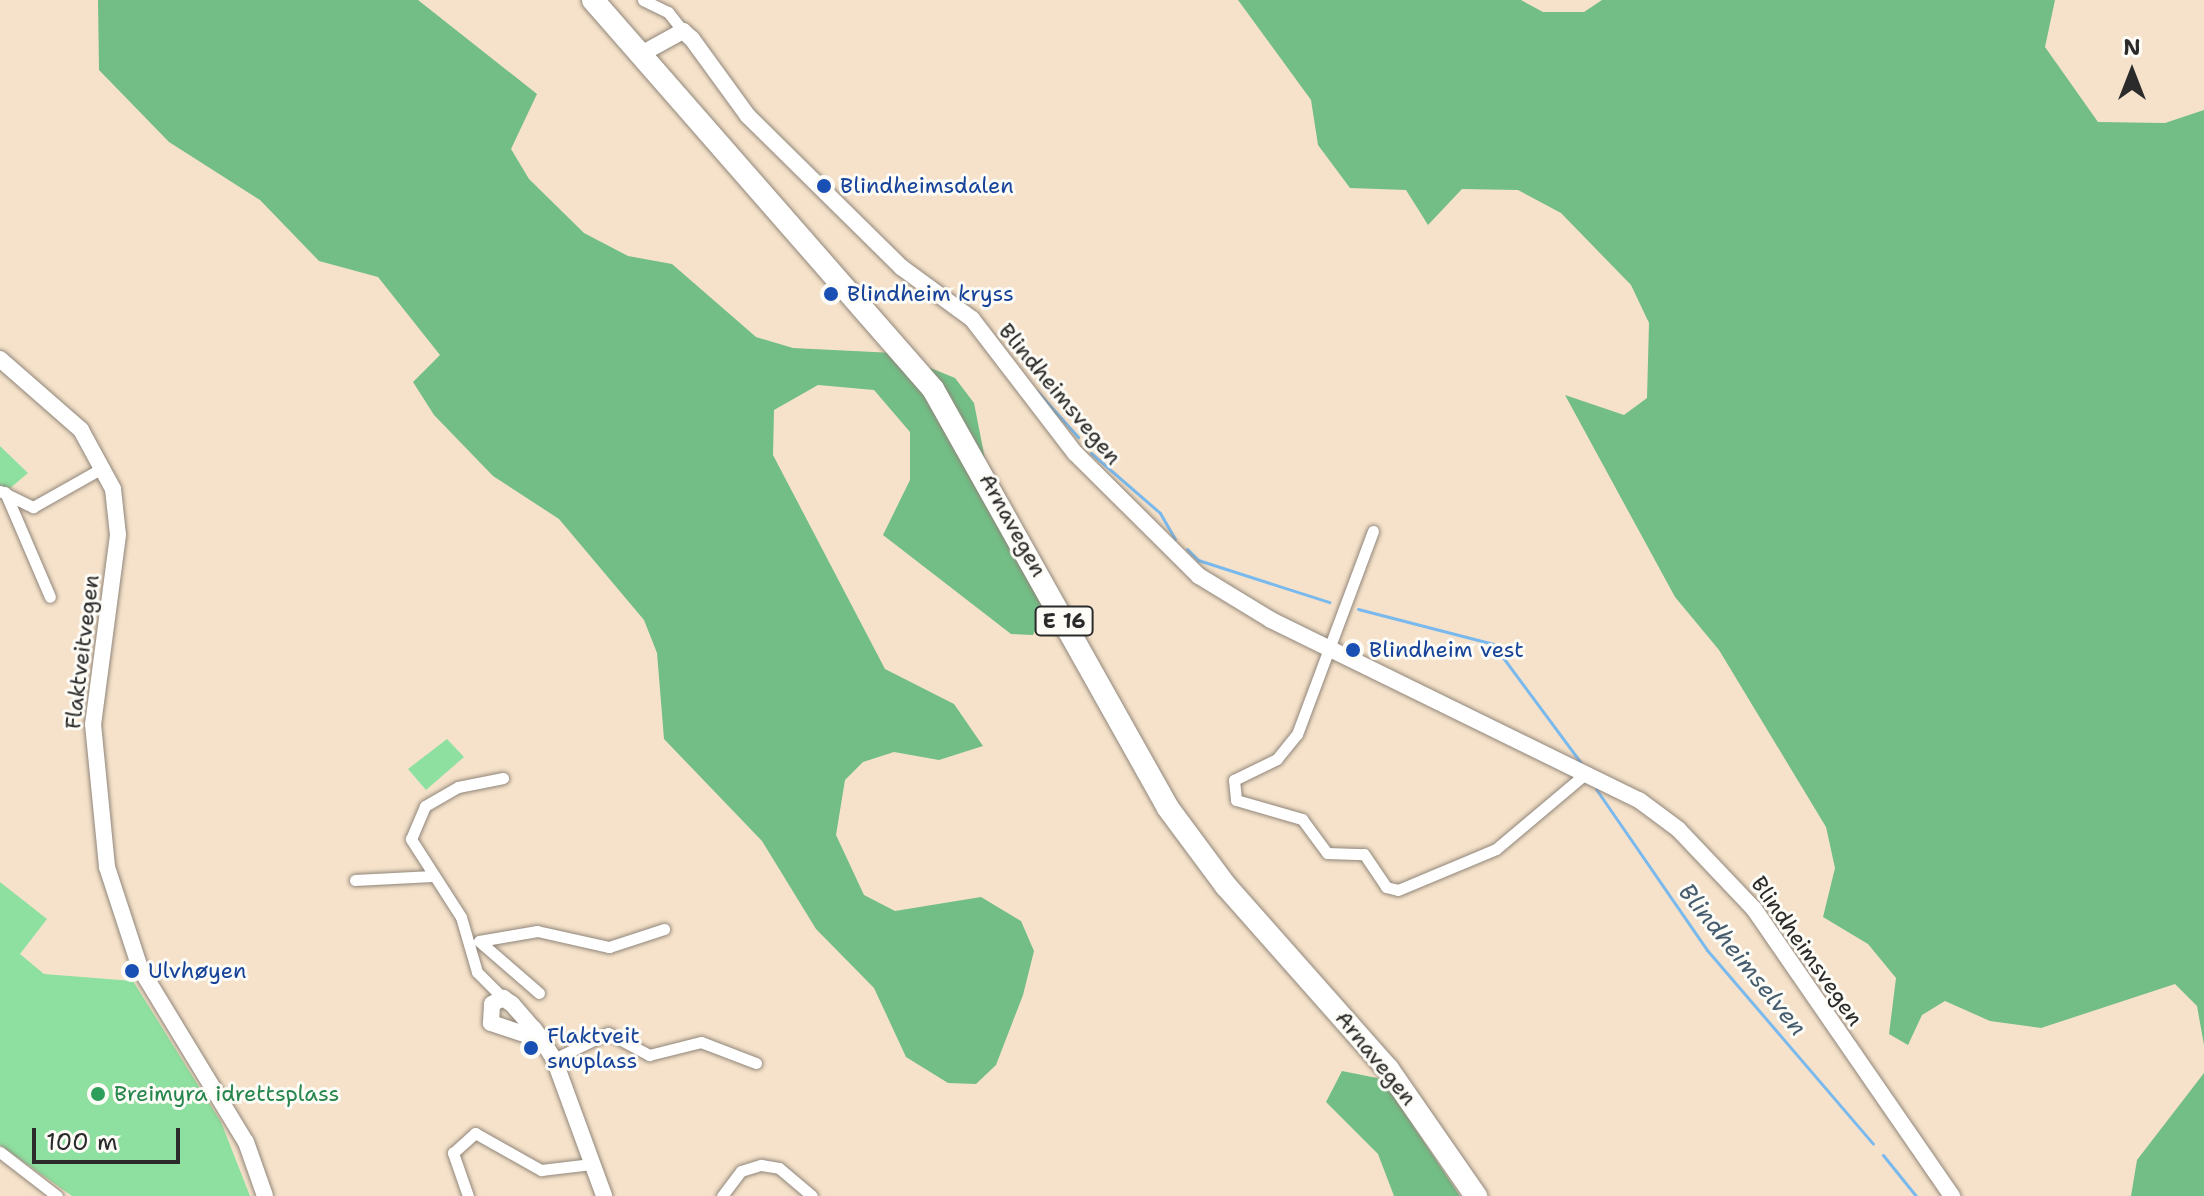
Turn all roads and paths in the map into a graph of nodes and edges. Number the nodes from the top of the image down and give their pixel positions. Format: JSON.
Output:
{"nodes":[{"id":1,"x":593,"y":0,"type":"edge"},
{"id":2,"x":643,"y":0,"type":"edge"},
{"id":3,"x":683,"y":31,"type":"junction"},
{"id":4,"x":643,"y":53,"type":"junction"},
{"id":5,"x":0,"y":359,"type":"edge"},
{"id":6,"x":104,"y":467,"type":"junction"},
{"id":7,"x":2,"y":491,"type":"edge"},
{"id":8,"x":1373,"y":531,"type":"dead end"},
{"id":9,"x":50,"y":597,"type":"dead end"},
{"id":10,"x":1332,"y":650,"type":"junction"},
{"id":11,"x":1585,"y":774,"type":"junction"},
{"id":12,"x":503,"y":778,"type":"dead end"},
{"id":13,"x":432,"y":876,"type":"junction"},
{"id":14,"x":355,"y":880,"type":"dead end"},
{"id":15,"x":664,"y":929,"type":"dead end"},
{"id":16,"x":475,"y":942,"type":"junction"},
{"id":17,"x":539,"y":993,"type":"dead end"},
{"id":18,"x":503,"y":998,"type":"junction"},
{"id":19,"x":542,"y":1040,"type":"junction"},
{"id":20,"x":554,"y":1059,"type":"junction"},
{"id":21,"x":756,"y":1063,"type":"dead end"},
{"id":22,"x":0,"y":1152,"type":"edge"},
{"id":23,"x":592,"y":1164,"type":"junction"},
{"id":24,"x":57,"y":1196,"type":"edge"},
{"id":25,"x":265,"y":1196,"type":"edge"},
{"id":26,"x":468,"y":1196,"type":"edge"},
{"id":27,"x":604,"y":1196,"type":"edge"},
{"id":28,"x":722,"y":1196,"type":"edge"},
{"id":29,"x":812,"y":1196,"type":"edge"},
{"id":30,"x":1476,"y":1196,"type":"edge"},
{"id":31,"x":1952,"y":1196,"type":"edge"}],
"edges":[{"from":1,"to":4,"type":"highway","name":"Arnavegen","number":"E 16"},
{"from":2,"to":3,"type":"street","name":"Blindheimsvegen"},
{"from":3,"to":4,"type":"street"},
{"from":3,"to":10,"type":"street","name":"Blindheimsvegen"},
{"from":4,"to":30,"type":"highway","name":"Arnavegen","number":"E 16"},
{"from":5,"to":6,"type":"street","name":"Flaktveitvegen"},
{"from":6,"to":7,"type":"street"},
{"from":6,"to":25,"type":"street","name":"Flaktveitvegen"},
{"from":7,"to":9,"type":"street"},
{"from":8,"to":10,"type":"street"},
{"from":10,"to":11,"type":"street","name":"Blindheimsvegen"},
{"from":10,"to":11,"type":"street"},
{"from":11,"to":31,"type":"street","name":"Blindheimsvegen"},
{"from":12,"to":13,"type":"street"},
{"from":13,"to":14,"type":"street"},
{"from":13,"to":16,"type":"street"},
{"from":15,"to":16,"type":"street"},
{"from":16,"to":17,"type":"street"},
{"from":16,"to":18,"type":"street"},
{"from":18,"to":19,"type":"street"},
{"from":18,"to":19,"type":"street"},
{"from":19,"to":20,"type":"street"},
{"from":20,"to":21,"type":"street"},
{"from":20,"to":23,"type":"street"},
{"from":22,"to":24,"type":"street"},
{"from":23,"to":26,"type":"street"},
{"from":23,"to":27,"type":"street"},
{"from":28,"to":29,"type":"street"}]}
